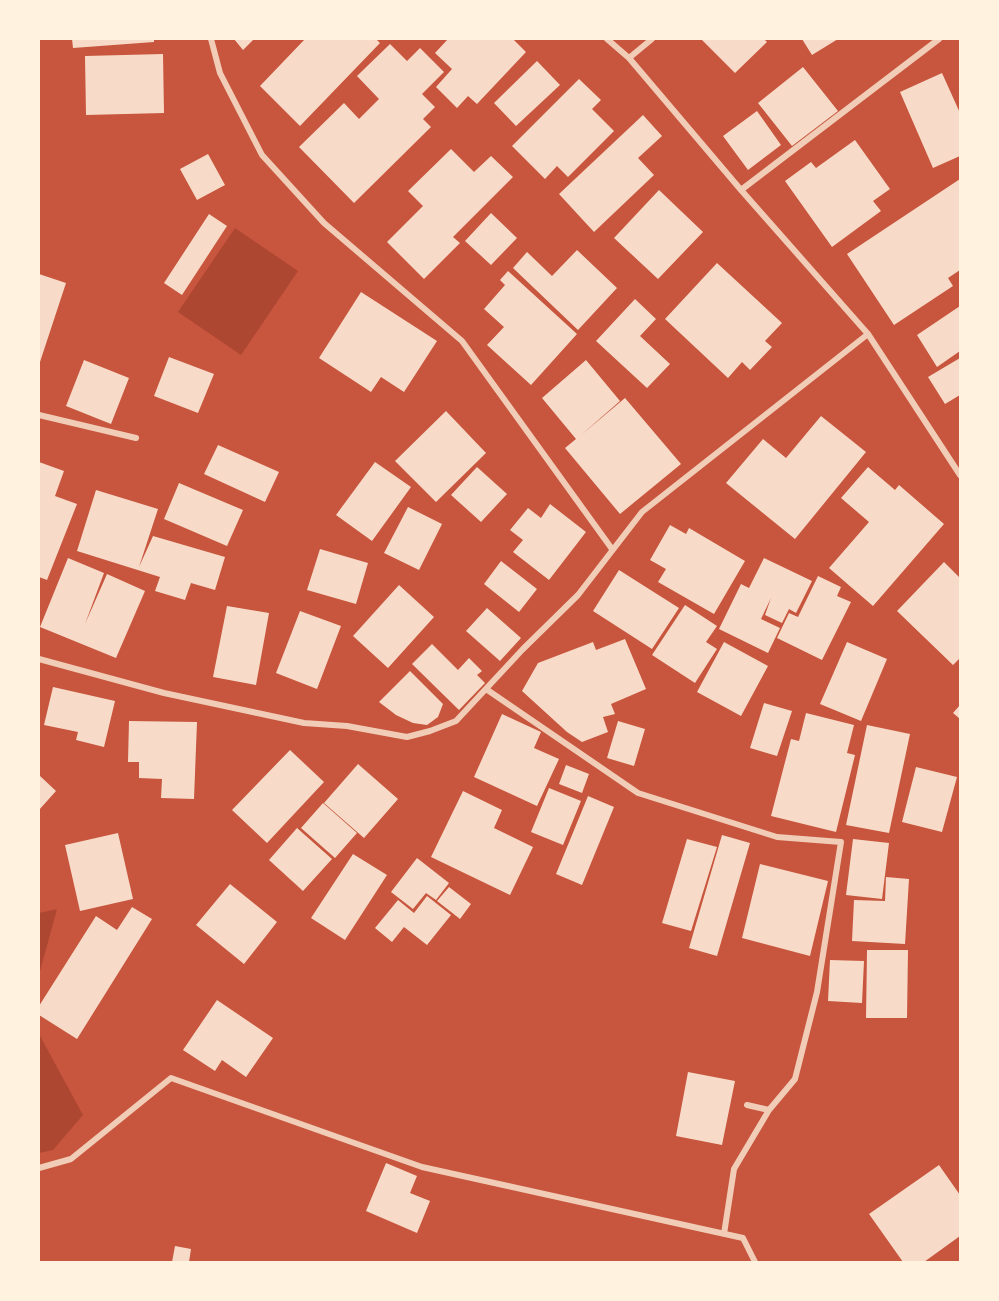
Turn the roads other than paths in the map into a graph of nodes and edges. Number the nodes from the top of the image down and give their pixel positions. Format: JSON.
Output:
{"nodes":[{"id":1,"x":211,"y":39,"type":"edge"},
{"id":2,"x":607,"y":39,"type":"edge"},
{"id":3,"x":652,"y":39,"type":"edge"},
{"id":4,"x":939,"y":39,"type":"edge"},
{"id":5,"x":629,"y":58,"type":"junction"},
{"id":6,"x":741,"y":190,"type":"junction"},
{"id":7,"x":868,"y":334,"type":"junction"},
{"id":8,"x":39,"y":415,"type":"edge"},
{"id":9,"x":136,"y":438,"type":"dead end"},
{"id":10,"x":960,"y":475,"type":"edge"},
{"id":11,"x":612,"y":549,"type":"junction"},
{"id":12,"x":39,"y":659,"type":"edge"},
{"id":13,"x":486,"y":689,"type":"junction"},
{"id":14,"x":747,"y":1105,"type":"dead end"},
{"id":15,"x":769,"y":1110,"type":"junction"},
{"id":16,"x":39,"y":1168,"type":"edge"},
{"id":17,"x":724,"y":1234,"type":"junction"},
{"id":18,"x":755,"y":1262,"type":"edge"}],
"edges":[{"from":1,"to":11,"type":"street"},
{"from":2,"to":5,"type":"street"},
{"from":3,"to":5,"type":"street"},
{"from":4,"to":6,"type":"street"},
{"from":5,"to":6,"type":"street"},
{"from":6,"to":7,"type":"street"},
{"from":7,"to":10,"type":"street"},
{"from":7,"to":11,"type":"street"},
{"from":8,"to":9,"type":"street"},
{"from":11,"to":13,"type":"street"},
{"from":12,"to":13,"type":"street"},
{"from":13,"to":15,"type":"street"},
{"from":14,"to":15,"type":"street"},
{"from":15,"to":17,"type":"street"},
{"from":16,"to":17,"type":"street"},
{"from":17,"to":18,"type":"street"}]}
